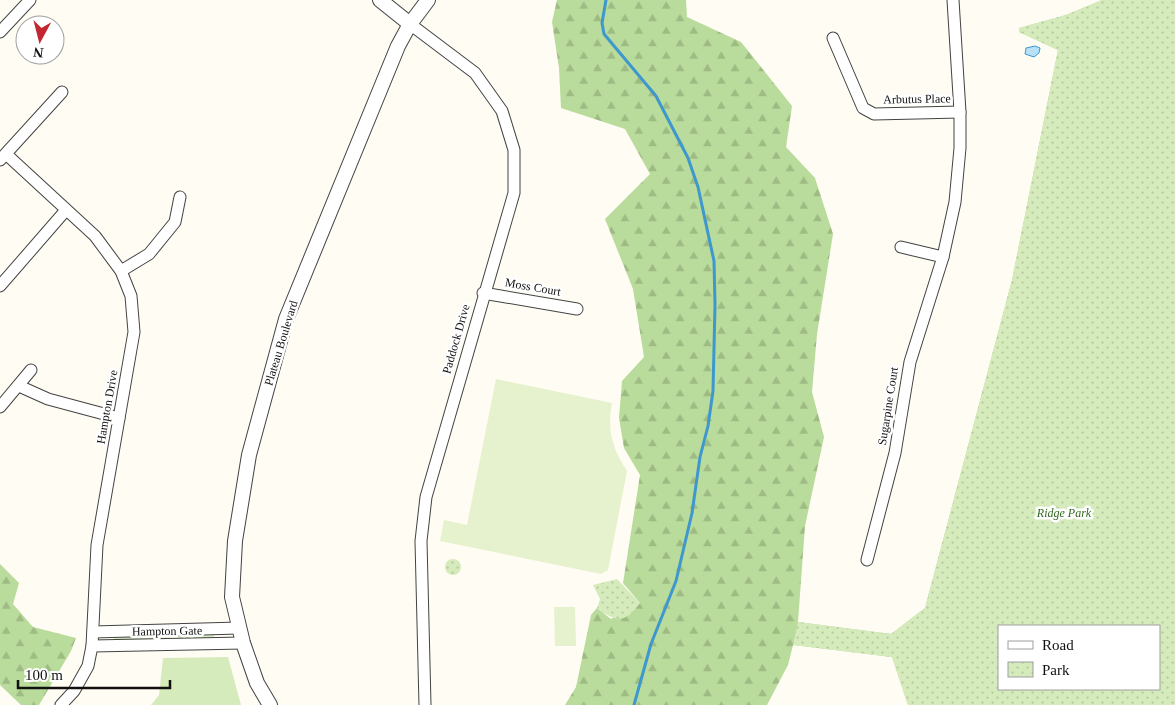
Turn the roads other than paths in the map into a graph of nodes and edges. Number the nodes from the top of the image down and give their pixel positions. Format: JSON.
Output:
{"nodes":[{"id":1,"x":30,"y":0,"type":"edge"},
{"id":2,"x":380,"y":0,"type":"edge"},
{"id":3,"x":428,"y":0,"type":"edge"},
{"id":4,"x":953,"y":0,"type":"edge"},
{"id":5,"x":410,"y":24,"type":"junction"},
{"id":6,"x":0,"y":32,"type":"edge"},
{"id":7,"x":833,"y":38,"type":"dead end"},
{"id":8,"x":62,"y":92,"type":"dead end"},
{"id":9,"x":960,"y":112,"type":"junction"},
{"id":10,"x":3,"y":157,"type":"edge"},
{"id":11,"x":180,"y":196,"type":"dead end"},
{"id":12,"x":66,"y":210,"type":"junction"},
{"id":13,"x":901,"y":247,"type":"dead end"},
{"id":14,"x":943,"y":257,"type":"junction"},
{"id":15,"x":121,"y":272,"type":"junction"},
{"id":16,"x":0,"y":286,"type":"edge"},
{"id":17,"x":484,"y":293,"type":"junction"},
{"id":18,"x":577,"y":309,"type":"dead end"},
{"id":19,"x":31,"y":370,"type":"dead end"},
{"id":20,"x":19,"y":386,"type":"junction"},
{"id":21,"x":0,"y":407,"type":"edge"},
{"id":22,"x":119,"y":418,"type":"junction"},
{"id":23,"x":867,"y":560,"type":"dead end"},
{"id":24,"x":239,"y":628,"type":"junction"},
{"id":25,"x":93,"y":632,"type":"junction"},
{"id":26,"x":242,"y":644,"type":"junction"},
{"id":27,"x":92,"y":646,"type":"junction"},
{"id":28,"x":61,"y":705,"type":"edge"},
{"id":29,"x":270,"y":705,"type":"edge"},
{"id":30,"x":425,"y":705,"type":"edge"}],
"edges":[{"from":1,"to":6,"type":"street"},
{"from":2,"to":5,"type":"street"},
{"from":3,"to":5,"type":"street","name":"Plateau Boulevard"},
{"from":4,"to":9,"type":"street","name":"Sugarpine Court"},
{"from":5,"to":17,"type":"street","name":"Paddock Drive"},
{"from":5,"to":24,"type":"street","name":"Plateau Boulevard"},
{"from":7,"to":9,"type":"street","name":"Arbutus Place"},
{"from":8,"to":10,"type":"street"},
{"from":9,"to":14,"type":"street","name":"Sugarpine Court"},
{"from":10,"to":12,"type":"street","name":"Hampton Drive"},
{"from":11,"to":15,"type":"street"},
{"from":12,"to":15,"type":"street","name":"Hampton Drive"},
{"from":12,"to":16,"type":"street"},
{"from":13,"to":14,"type":"street"},
{"from":14,"to":23,"type":"street","name":"Sugarpine Court"},
{"from":15,"to":22,"type":"street","name":"Hampton Drive"},
{"from":17,"to":18,"type":"street","name":"Moss Court"},
{"from":17,"to":30,"type":"street","name":"Paddock Drive"},
{"from":19,"to":20,"type":"street"},
{"from":20,"to":21,"type":"street"},
{"from":20,"to":22,"type":"street"},
{"from":22,"to":25,"type":"street","name":"Hampton Drive"},
{"from":24,"to":25,"type":"street","name":"Hampton Gate"},
{"from":24,"to":26,"type":"street","name":"Plateau Boulevard"},
{"from":25,"to":27,"type":"street","name":"Hampton Drive"},
{"from":26,"to":27,"type":"street","name":"Hampton Gate"},
{"from":26,"to":29,"type":"street","name":"Plateau Boulevard"},
{"from":27,"to":28,"type":"street","name":"Hampton Drive"}]}
